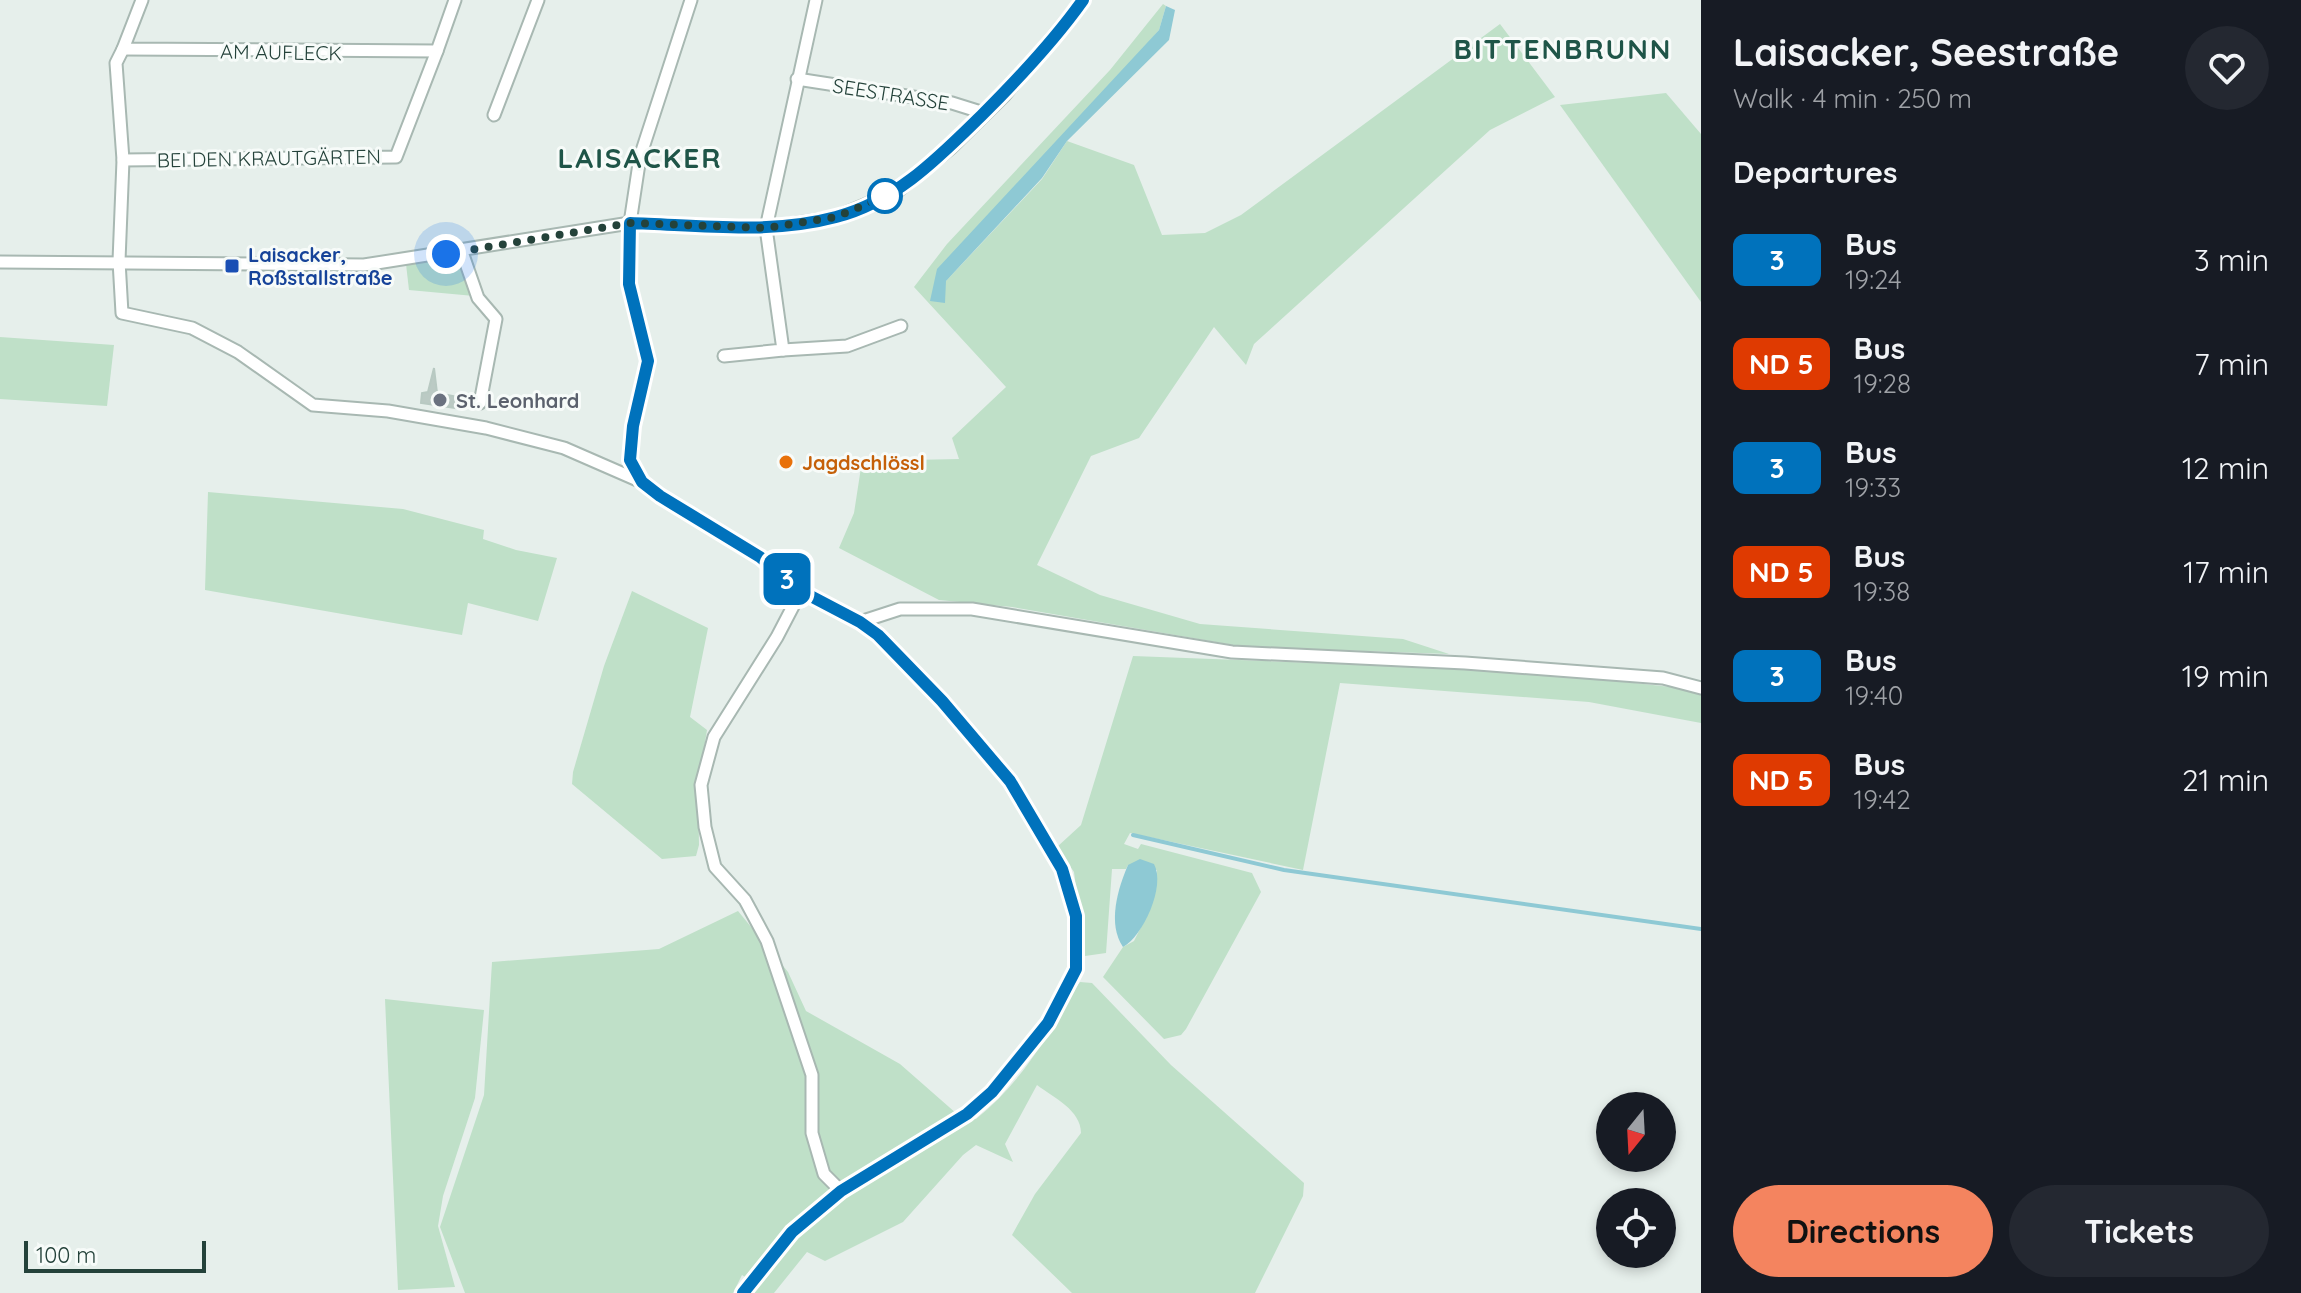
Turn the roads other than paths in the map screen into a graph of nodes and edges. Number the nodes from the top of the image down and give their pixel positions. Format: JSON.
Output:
{"nodes":[{"id":1,"x":142,"y":0,"type":"edge"},
{"id":2,"x":455,"y":0,"type":"edge"},
{"id":3,"x":538,"y":0,"type":"edge"},
{"id":4,"x":691,"y":0,"type":"edge"},
{"id":5,"x":816,"y":0,"type":"edge"},
{"id":6,"x":1065,"y":0,"type":"edge"},
{"id":7,"x":1081,"y":2,"type":"edge"},
{"id":8,"x":123,"y":49,"type":"junction"},
{"id":9,"x":437,"y":51,"type":"junction"},
{"id":10,"x":797,"y":79,"type":"junction"},
{"id":11,"x":984,"y":113,"type":"junction"},
{"id":12,"x":494,"y":115,"type":"dead end"},
{"id":13,"x":123,"y":160,"type":"junction"},
{"id":14,"x":630,"y":223,"type":"junction"},
{"id":15,"x":766,"y":228,"type":"junction"},
{"id":16,"x":462,"y":252,"type":"junction"},
{"id":17,"x":119,"y":261,"type":"junction"},
{"id":18,"x":0,"y":262,"type":"edge"},
{"id":19,"x":901,"y":326,"type":"dead end"},
{"id":20,"x":783,"y":350,"type":"junction"},
{"id":21,"x":724,"y":356,"type":"dead end"},
{"id":22,"x":480,"y":403,"type":"dead end"},
{"id":23,"x":642,"y":482,"type":"junction"},
{"id":24,"x":801,"y":591,"type":"junction"},
{"id":25,"x":860,"y":622,"type":"junction"},
{"id":26,"x":1701,"y":688,"type":"edge"},
{"id":27,"x":841,"y":1191,"type":"junction"},
{"id":28,"x":743,"y":1293,"type":"edge"}],
"edges":[{"from":1,"to":8,"type":"street"},
{"from":2,"to":9,"type":"street"},
{"from":3,"to":12,"type":"street"},
{"from":4,"to":14,"type":"street"},
{"from":5,"to":10,"type":"street"},
{"from":6,"to":7,"type":"street","name":"SEESTRASSE"},
{"from":7,"to":11,"type":"street","name":"SEESTRASSE"},
{"from":8,"to":9,"type":"street","name":"AM AUFLECK"},
{"from":8,"to":13,"type":"street"},
{"from":9,"to":13,"type":"street","name":"BEI DEN KRAUTGÄRTEN"},
{"from":10,"to":11,"type":"street","name":"SEESTRASSE"},
{"from":10,"to":15,"type":"street"},
{"from":11,"to":15,"type":"street","name":"SEESTRASSE"},
{"from":13,"to":17,"type":"street"},
{"from":14,"to":15,"type":"street","name":"SEESTRASSE"},
{"from":14,"to":16,"type":"street","name":"SEESTRASSE"},
{"from":14,"to":23,"type":"street"},
{"from":15,"to":20,"type":"street"},
{"from":16,"to":17,"type":"street","name":"SEESTRASSE"},
{"from":16,"to":22,"type":"street"},
{"from":17,"to":18,"type":"street","name":"SEESTRASSE"},
{"from":17,"to":23,"type":"street"},
{"from":19,"to":20,"type":"street"},
{"from":20,"to":21,"type":"street"},
{"from":23,"to":24,"type":"street"},
{"from":24,"to":25,"type":"street"},
{"from":24,"to":27,"type":"street"},
{"from":25,"to":26,"type":"street"},
{"from":25,"to":27,"type":"street"},
{"from":27,"to":28,"type":"street"}]}
